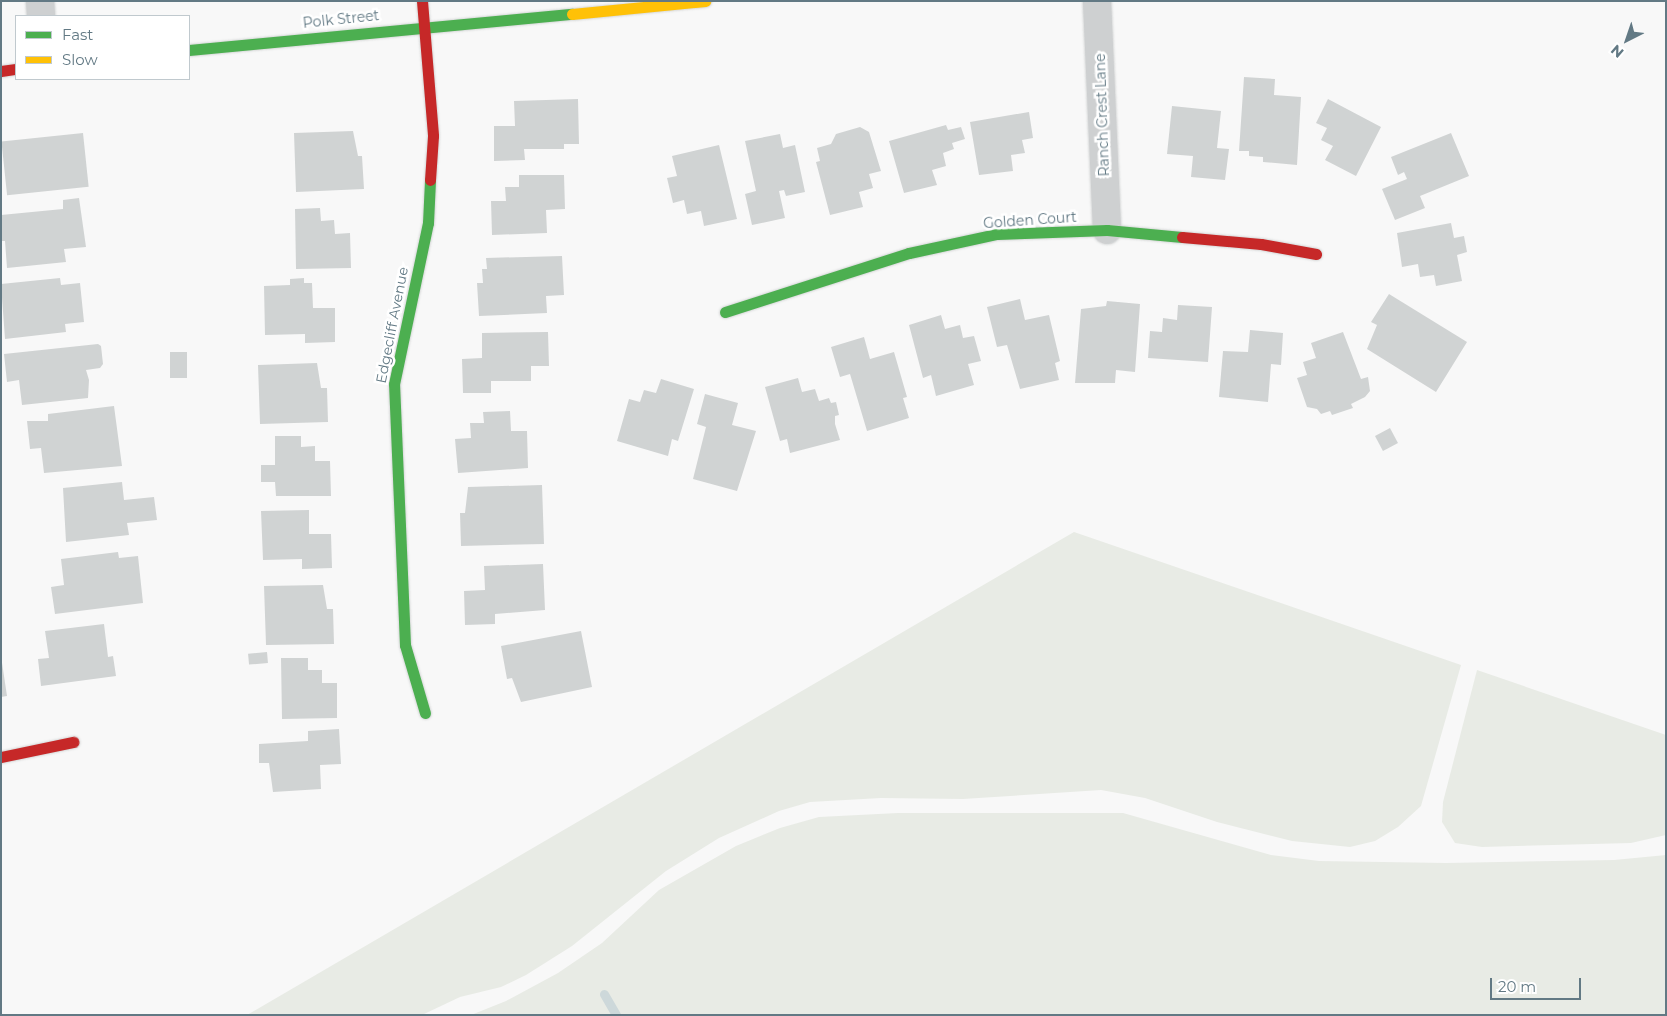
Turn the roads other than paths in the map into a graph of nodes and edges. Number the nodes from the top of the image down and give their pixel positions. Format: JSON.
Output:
{"nodes":[{"id":1,"x":40,"y":1,"type":"edge"},
{"id":2,"x":422,"y":1,"type":"edge"},
{"id":3,"x":705,"y":1,"type":"edge"},
{"id":4,"x":1097,"y":1,"type":"edge"},
{"id":5,"x":41,"y":15,"type":"edge"},
{"id":6,"x":423,"y":26,"type":"junction"},
{"id":7,"x":190,"y":50,"type":"edge"},
{"id":8,"x":15,"y":69,"type":"edge"},
{"id":9,"x":1,"y":71,"type":"edge"},
{"id":10,"x":1107,"y":230,"type":"junction"},
{"id":11,"x":1316,"y":254,"type":"dead end"},
{"id":12,"x":726,"y":312,"type":"dead end"},
{"id":13,"x":425,"y":713,"type":"dead end"},
{"id":14,"x":73,"y":742,"type":"dead end"},
{"id":15,"x":1,"y":757,"type":"edge"}],
"edges":[{"from":1,"to":5,"type":"street"},
{"from":2,"to":6,"type":"street","name":"Edgecliff Avenue"},
{"from":3,"to":6,"type":"street","name":"Polk Street"},
{"from":4,"to":10,"type":"street","name":"Ranch Crest Lane"},
{"from":6,"to":7,"type":"street","name":"Polk Street"},
{"from":6,"to":13,"type":"street","name":"Edgecliff Avenue"},
{"from":8,"to":9,"type":"street"},
{"from":10,"to":11,"type":"street","name":"Golden Court"},
{"from":10,"to":12,"type":"street","name":"Golden Court"},
{"from":14,"to":15,"type":"street"}]}
